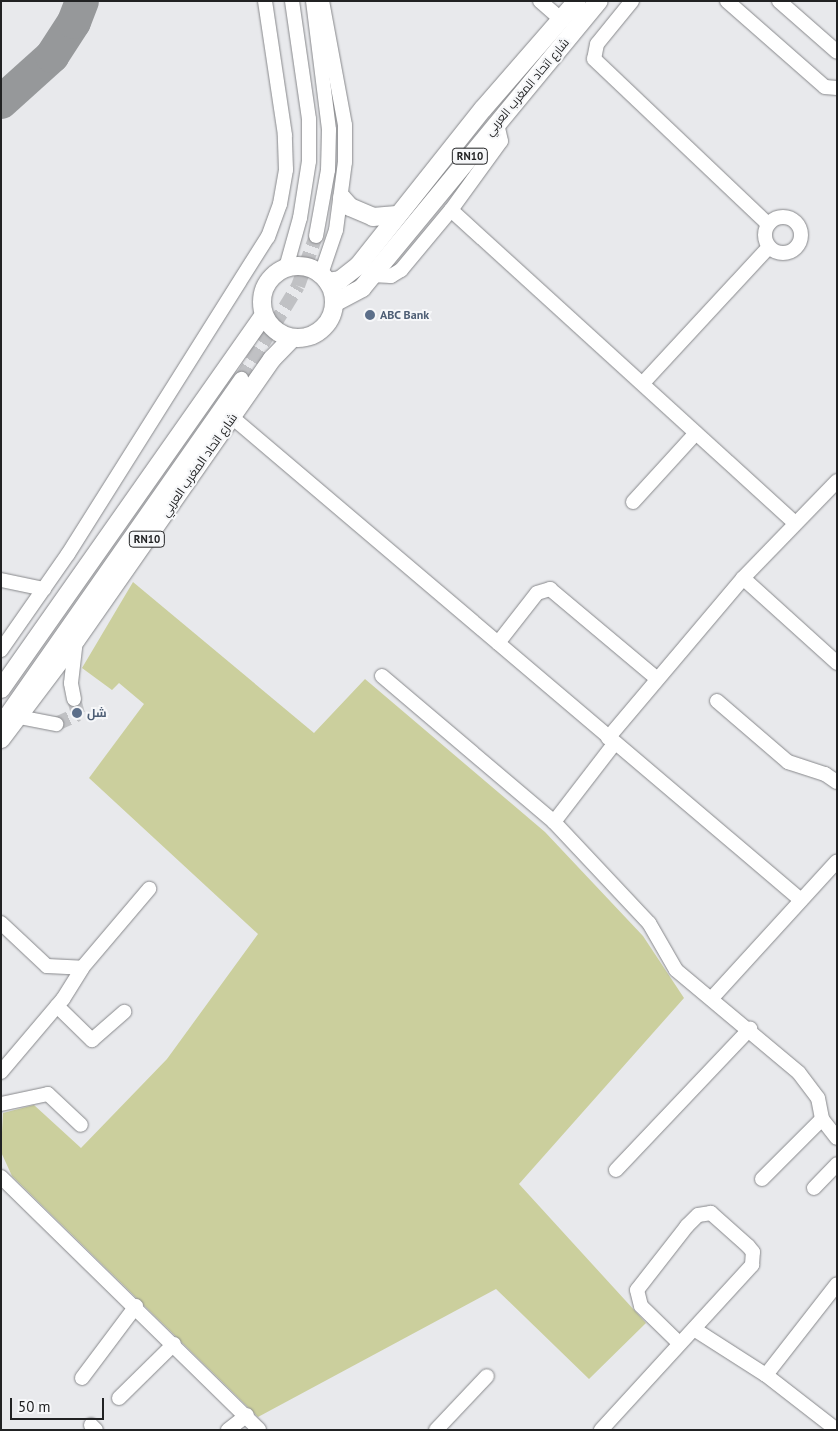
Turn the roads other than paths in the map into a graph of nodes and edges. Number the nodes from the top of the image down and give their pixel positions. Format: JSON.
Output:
{"nodes":[{"id":1,"x":265,"y":1,"type":"edge"},
{"id":2,"x":292,"y":1,"type":"edge"},
{"id":3,"x":313,"y":1,"type":"edge"},
{"id":4,"x":322,"y":1,"type":"edge"},
{"id":5,"x":540,"y":1,"type":"edge"},
{"id":6,"x":577,"y":1,"type":"edge"},
{"id":7,"x":599,"y":1,"type":"edge"},
{"id":8,"x":632,"y":1,"type":"edge"},
{"id":9,"x":727,"y":1,"type":"edge"},
{"id":10,"x":779,"y":1,"type":"edge"},
{"id":11,"x":561,"y":19,"type":"junction"},
{"id":12,"x":837,"y":52,"type":"edge"},
{"id":13,"x":837,"y":88,"type":"edge"},
{"id":14,"x":497,"y":123,"type":"junction"},
{"id":15,"x":342,"y":198,"type":"junction"},
{"id":16,"x":451,"y":210,"type":"junction"},
{"id":17,"x":397,"y":215,"type":"junction"},
{"id":18,"x":768,"y":224,"type":"junction"},
{"id":19,"x":316,"y":236,"type":"tunnel mouth"},
{"id":20,"x":769,"y":247,"type":"junction"},
{"id":21,"x":286,"y":268,"type":"junction"},
{"id":22,"x":371,"y":275,"type":"junction"},
{"id":23,"x":324,"y":278,"type":"junction"},
{"id":24,"x":334,"y":303,"type":"junction"},
{"id":25,"x":264,"y":315,"type":"junction"},
{"id":26,"x":292,"y":338,"type":"junction"},
{"id":27,"x":242,"y":379,"type":"tunnel mouth"},
{"id":28,"x":643,"y":383,"type":"junction"},
{"id":29,"x":233,"y":418,"type":"junction"},
{"id":30,"x":696,"y":433,"type":"junction"},
{"id":31,"x":837,"y":481,"type":"edge"},
{"id":32,"x":633,"y":502,"type":"dead end"},
{"id":33,"x":794,"y":523,"type":"junction"},
{"id":34,"x":743,"y":578,"type":"junction"},
{"id":35,"x":1,"y":580,"type":"edge"},
{"id":36,"x":44,"y":589,"type":"junction"},
{"id":37,"x":76,"y":640,"type":"junction"},
{"id":38,"x":498,"y":643,"type":"junction"},
{"id":39,"x":1,"y":650,"type":"edge"},
{"id":40,"x":837,"y":663,"type":"edge"},
{"id":41,"x":382,"y":676,"type":"dead end"},
{"id":42,"x":656,"y":678,"type":"junction"},
{"id":43,"x":1,"y":689,"type":"edge"},
{"id":44,"x":74,"y":699,"type":"tunnel mouth"},
{"id":45,"x":717,"y":700,"type":"dead end"},
{"id":46,"x":19,"y":718,"type":"junction"},
{"id":47,"x":1,"y":722,"type":"edge"},
{"id":48,"x":56,"y":724,"type":"tunnel mouth"},
{"id":49,"x":1,"y":739,"type":"edge"},
{"id":50,"x":611,"y":741,"type":"junction"},
{"id":51,"x":837,"y":782,"type":"edge"},
{"id":52,"x":554,"y":822,"type":"junction"},
{"id":53,"x":837,"y":862,"type":"edge"},
{"id":54,"x":149,"y":889,"type":"dead end"},
{"id":55,"x":801,"y":900,"type":"junction"},
{"id":56,"x":1,"y":923,"type":"edge"},
{"id":57,"x":82,"y":968,"type":"junction"},
{"id":58,"x":712,"y":998,"type":"junction"},
{"id":59,"x":57,"y":1006,"type":"junction"},
{"id":60,"x":124,"y":1012,"type":"dead end"},
{"id":61,"x":750,"y":1029,"type":"junction"},
{"id":62,"x":1,"y":1072,"type":"edge"},
{"id":63,"x":1,"y":1104,"type":"edge"},
{"id":64,"x":822,"y":1119,"type":"junction"},
{"id":65,"x":81,"y":1125,"type":"dead end"},
{"id":66,"x":837,"y":1138,"type":"edge"},
{"id":67,"x":837,"y":1164,"type":"edge"},
{"id":68,"x":616,"y":1170,"type":"dead end"},
{"id":69,"x":1,"y":1177,"type":"edge"},
{"id":70,"x":762,"y":1179,"type":"dead end"},
{"id":71,"x":814,"y":1188,"type":"dead end"},
{"id":72,"x":837,"y":1284,"type":"edge"},
{"id":73,"x":136,"y":1306,"type":"junction"},
{"id":74,"x":694,"y":1329,"type":"junction"},
{"id":75,"x":679,"y":1343,"type":"junction"},
{"id":76,"x":174,"y":1344,"type":"junction"},
{"id":77,"x":766,"y":1375,"type":"junction"},
{"id":78,"x":487,"y":1376,"type":"dead end"},
{"id":79,"x":82,"y":1378,"type":"dead end"},
{"id":80,"x":119,"y":1398,"type":"dead end"},
{"id":81,"x":247,"y":1415,"type":"junction"},
{"id":82,"x":228,"y":1430,"type":"edge"},
{"id":83,"x":259,"y":1430,"type":"edge"},
{"id":84,"x":436,"y":1430,"type":"edge"},
{"id":85,"x":602,"y":1430,"type":"edge"},
{"id":86,"x":837,"y":1430,"type":"edge"}],
"edges":[{"from":1,"to":36,"type":"street"},
{"from":2,"to":21,"type":"street"},
{"from":3,"to":19,"type":"street"},
{"from":4,"to":15,"type":"street"},
{"from":5,"to":11,"type":"street"},
{"from":6,"to":11,"type":"main road","name":"شارع اتحاد المغرب العربي","number":"RN10"},
{"from":7,"to":14,"type":"main road","name":"شارع اتحاد المغرب العربي","number":"RN10"},
{"from":8,"to":18,"type":"street"},
{"from":9,"to":13,"type":"street"},
{"from":10,"to":12,"type":"street"},
{"from":11,"to":17,"type":"main road","name":"شارع اتحاد المغرب العربي","number":"RN10"},
{"from":14,"to":16,"type":"street"},
{"from":14,"to":22,"type":"main road","name":"شارع اتحاد المغرب العربي","number":"RN10"},
{"from":15,"to":17,"type":"main road"},
{"from":15,"to":23,"type":"street"},
{"from":16,"to":22,"type":"street"},
{"from":16,"to":28,"type":"street"},
{"from":17,"to":23,"type":"main road","name":"شارع اتحاد المغرب العربي","number":"RN10"},
{"from":18,"to":20,"type":"street"},
{"from":18,"to":20,"type":"street"},
{"from":20,"to":28,"type":"street"},
{"from":21,"to":23,"type":"main road"},
{"from":21,"to":25,"type":"main road"},
{"from":22,"to":24,"type":"main road","name":"شارع اتحاد المغرب العربي","number":"RN10"},
{"from":23,"to":24,"type":"main road"},
{"from":24,"to":26,"type":"main road"},
{"from":25,"to":26,"type":"main road"},
{"from":25,"to":43,"type":"main road","number":"RN10"},
{"from":26,"to":29,"type":"main road","name":"شارع اتحاد المغرب العربي","number":"RN10"},
{"from":27,"to":47,"type":"street"},
{"from":28,"to":30,"type":"street"},
{"from":29,"to":37,"type":"main road","name":"شارع اتحاد المغرب العربي","number":"RN10"},
{"from":29,"to":38,"type":"street"},
{"from":30,"to":32,"type":"street"},
{"from":30,"to":33,"type":"street"},
{"from":31,"to":33,"type":"street"},
{"from":33,"to":34,"type":"street"},
{"from":34,"to":40,"type":"street"},
{"from":34,"to":42,"type":"street"},
{"from":35,"to":36,"type":"street"},
{"from":36,"to":39,"type":"street"},
{"from":37,"to":44,"type":"street"},
{"from":37,"to":46,"type":"main road","name":"شارع اتحاد المغرب العربي","number":"RN10"},
{"from":38,"to":42,"type":"street"},
{"from":38,"to":50,"type":"street"},
{"from":41,"to":52,"type":"street"},
{"from":42,"to":50,"type":"street"},
{"from":45,"to":51,"type":"street"},
{"from":46,"to":48,"type":"street"},
{"from":46,"to":49,"type":"main road","name":"شارع اتحاد المغرب العربي","number":"RN10"},
{"from":50,"to":52,"type":"street"},
{"from":50,"to":55,"type":"street"},
{"from":52,"to":58,"type":"street"},
{"from":53,"to":55,"type":"street"},
{"from":54,"to":57,"type":"street"},
{"from":55,"to":58,"type":"street"},
{"from":56,"to":57,"type":"street"},
{"from":57,"to":59,"type":"street"},
{"from":58,"to":61,"type":"street"},
{"from":59,"to":60,"type":"street"},
{"from":59,"to":62,"type":"street"},
{"from":61,"to":64,"type":"street"},
{"from":61,"to":68,"type":"street"},
{"from":63,"to":65,"type":"street"},
{"from":64,"to":66,"type":"street"},
{"from":64,"to":70,"type":"street"},
{"from":67,"to":71,"type":"street"},
{"from":69,"to":73,"type":"street"},
{"from":72,"to":77,"type":"street"},
{"from":73,"to":76,"type":"street"},
{"from":73,"to":79,"type":"street"},
{"from":74,"to":75,"type":"street"},
{"from":74,"to":75,"type":"street"},
{"from":74,"to":77,"type":"street"},
{"from":75,"to":85,"type":"street"},
{"from":76,"to":80,"type":"street"},
{"from":76,"to":81,"type":"street"},
{"from":77,"to":86,"type":"street"},
{"from":78,"to":84,"type":"street"},
{"from":81,"to":82,"type":"street"},
{"from":81,"to":83,"type":"street"}]}
